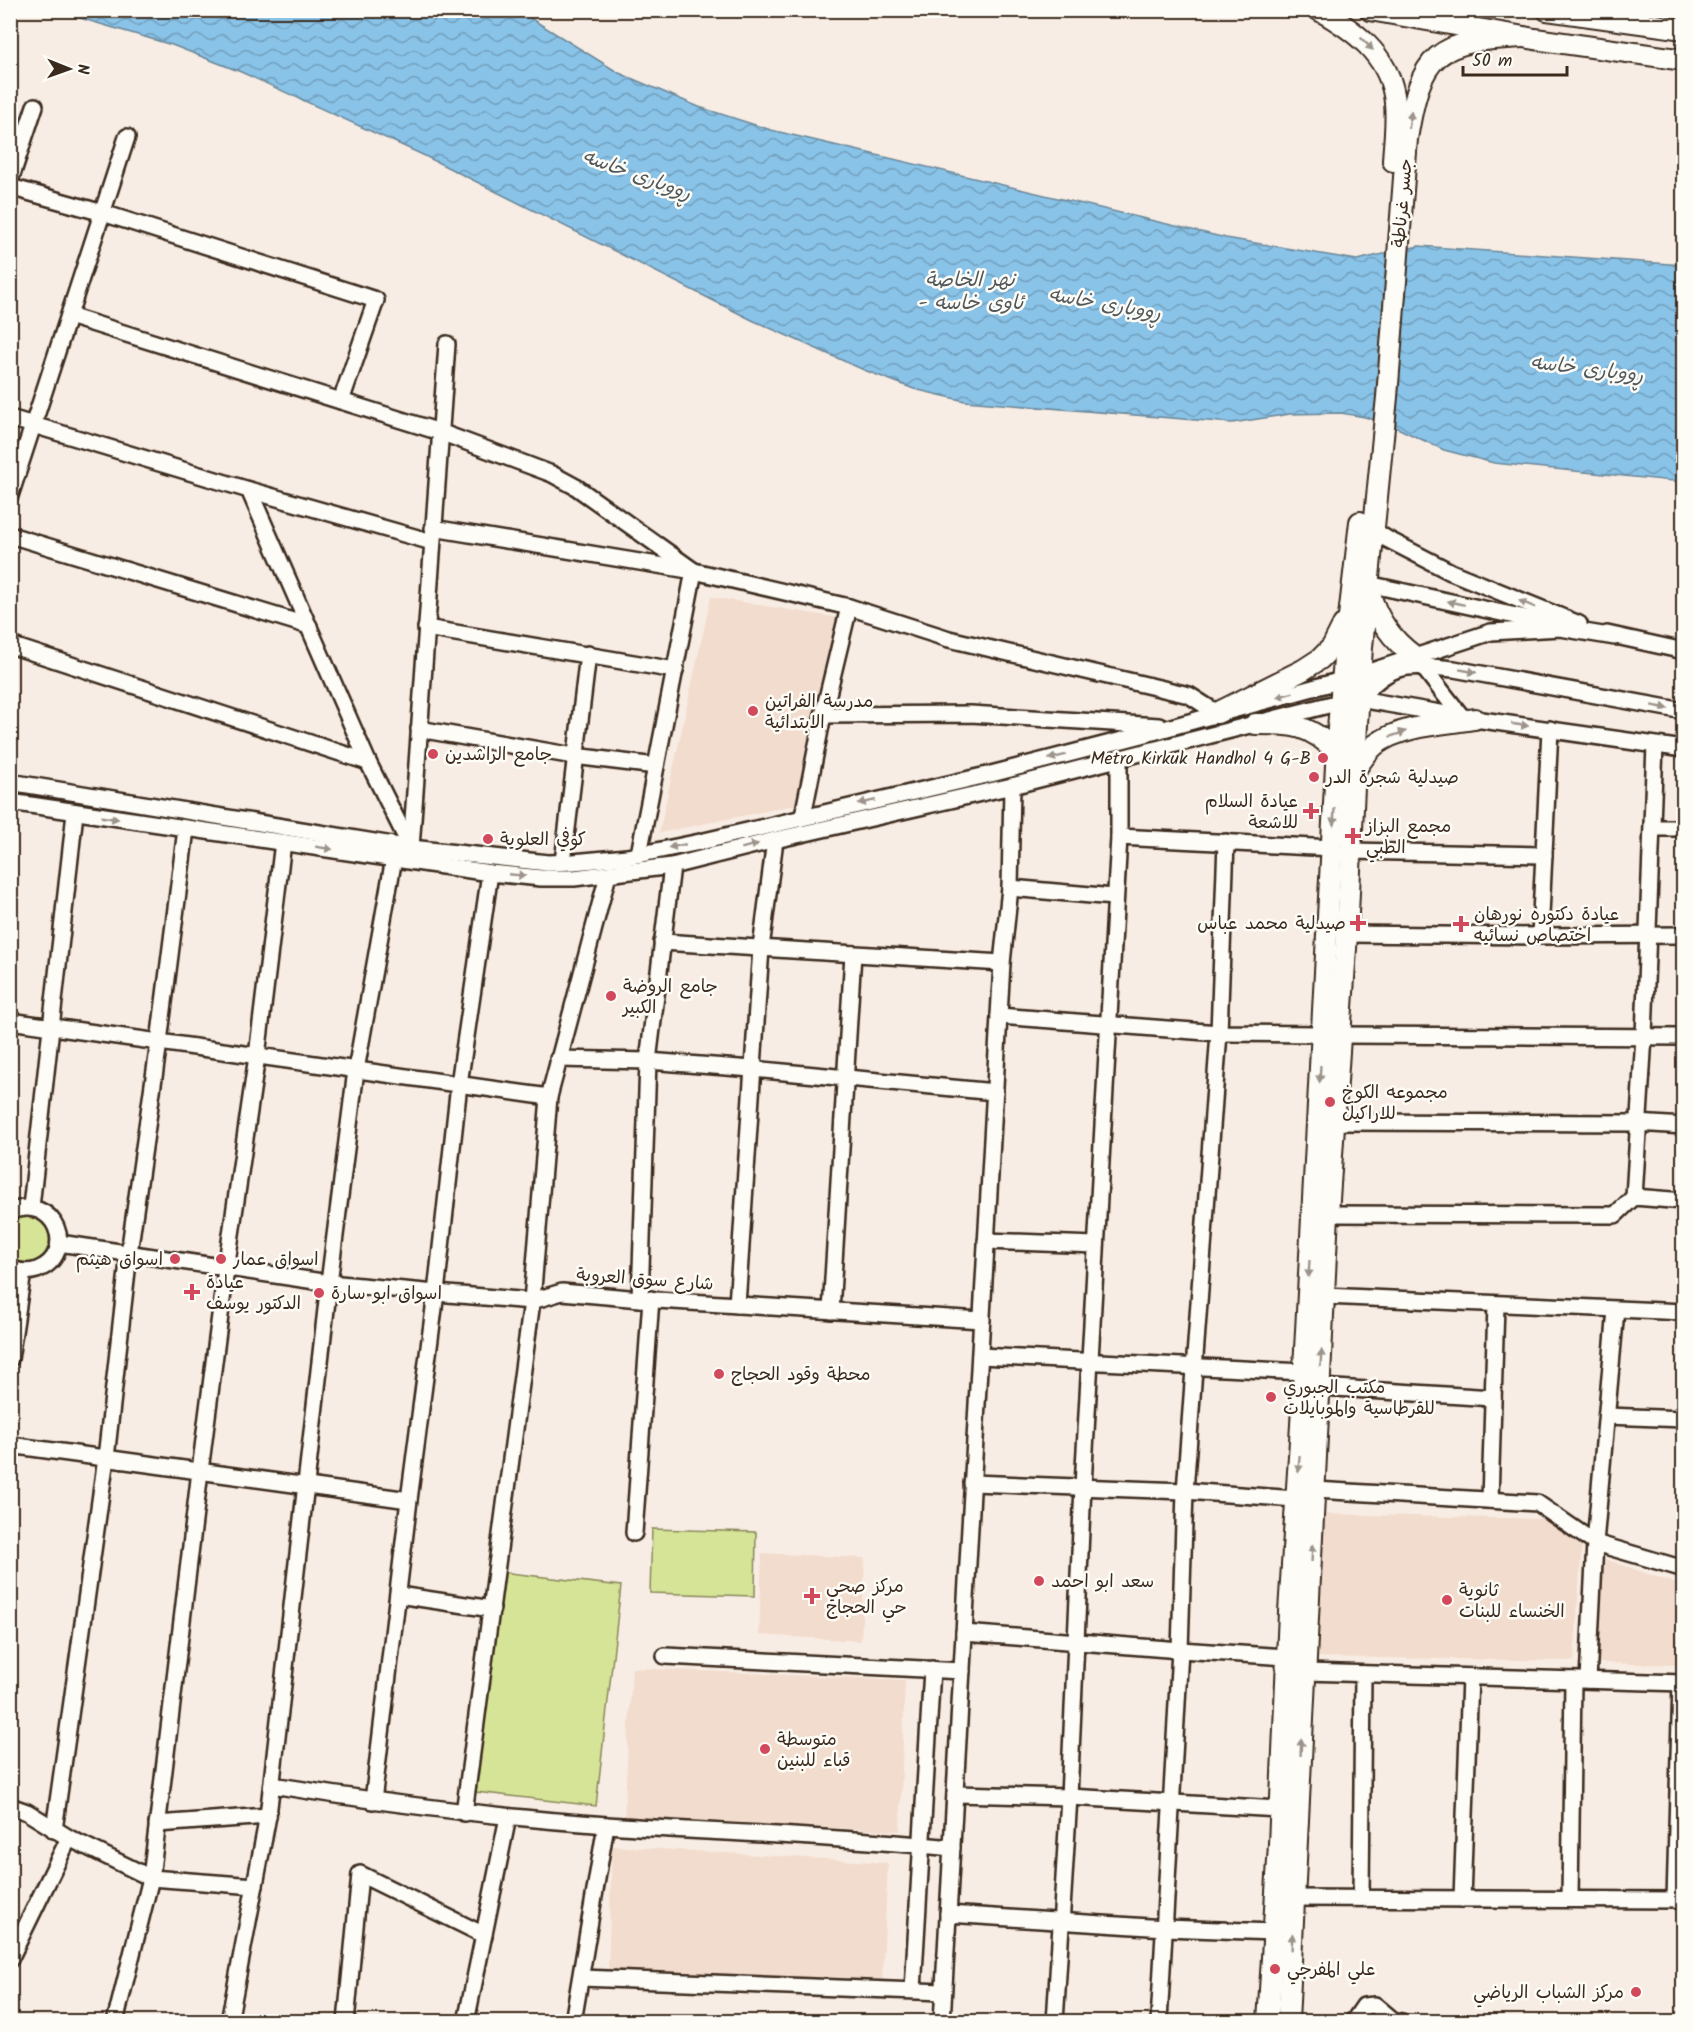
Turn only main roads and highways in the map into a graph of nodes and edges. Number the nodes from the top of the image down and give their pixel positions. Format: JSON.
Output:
{"nodes":[{"id":1,"x":1320,"y":10,"type":"edge"},
{"id":2,"x":1370,"y":10,"type":"edge"},
{"id":3,"x":1547,"y":10,"type":"edge"},
{"id":4,"x":1620,"y":15,"type":"edge"},
{"id":5,"x":1683,"y":29,"type":"edge"},
{"id":6,"x":1523,"y":37,"type":"junction"},
{"id":7,"x":1683,"y":60,"type":"edge"},
{"id":8,"x":1396,"y":220,"type":"junction"},
{"id":9,"x":1376,"y":445,"type":"junction"},
{"id":10,"x":1368,"y":584,"type":"junction"},
{"id":11,"x":1350,"y":608,"type":"junction"},
{"id":12,"x":1419,"y":659,"type":"road end"},
{"id":13,"x":1351,"y":677,"type":"junction"},
{"id":14,"x":1349,"y":700,"type":"junction"},
{"id":15,"x":1217,"y":713,"type":"road end"},
{"id":16,"x":1469,"y":718,"type":"road end"},
{"id":17,"x":1255,"y":724,"type":"road end"},
{"id":18,"x":1337,"y":753,"type":"junction"},
{"id":19,"x":1355,"y":770,"type":"junction"},
{"id":20,"x":1341,"y":850,"type":"junction"},
{"id":21,"x":1331,"y":1035,"type":"junction"},
{"id":22,"x":1268,"y":2022,"type":"edge"},
{"id":23,"x":1288,"y":2022,"type":"edge"}],
"edges":[{"from":1,"to":8,"type":"main road","name":"جسر غرناطة","one_way":true},
{"from":2,"to":6,"type":"main road"},
{"from":3,"to":4,"type":"main road"},
{"from":4,"to":5,"type":"main road"},
{"from":6,"to":7,"type":"main road"},
{"from":8,"to":6,"type":"main road","name":"جسر غرناطة","one_way":true},
{"from":8,"to":9,"type":"main road","name":"جسر غرناطة"},
{"from":9,"to":10,"type":"main road"},
{"from":9,"to":11,"type":"main road"},
{"from":10,"to":12,"type":"main road"},
{"from":10,"to":13,"type":"main road"},
{"from":11,"to":13,"type":"main road"},
{"from":11,"to":15,"type":"main road"},
{"from":13,"to":14,"type":"main road"},
{"from":14,"to":18,"type":"main road"},
{"from":14,"to":19,"type":"main road"},
{"from":19,"to":16,"type":"main road","one_way":true},
{"from":17,"to":18,"type":"main road"},
{"from":18,"to":20,"type":"main road","one_way":true},
{"from":19,"to":20,"type":"main road"},
{"from":20,"to":21,"type":"main road"},
{"from":20,"to":21,"type":"main road"},
{"from":21,"to":22,"type":"main road","one_way":true},
{"from":23,"to":21,"type":"main road","one_way":true}]}
